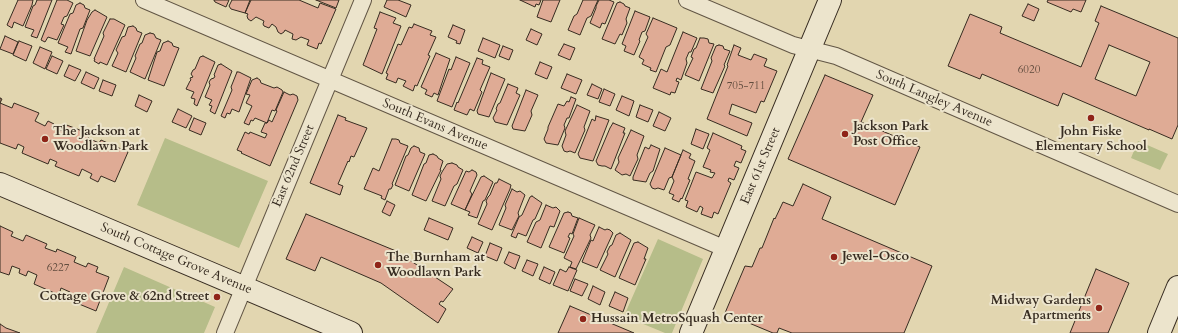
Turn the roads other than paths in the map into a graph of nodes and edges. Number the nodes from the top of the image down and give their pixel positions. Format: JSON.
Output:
{"nodes":[{"id":1,"x":144,"y":0,"type":"edge"},
{"id":2,"x":363,"y":0,"type":"edge"},
{"id":3,"x":687,"y":0,"type":"edge"},
{"id":4,"x":830,"y":0,"type":"edge"},
{"id":5,"x":810,"y":49,"type":"junction"},
{"id":6,"x":330,"y":80,"type":"junction"},
{"id":7,"x":0,"y":184,"type":"edge"},
{"id":8,"x":1178,"y":204,"type":"edge"},
{"id":9,"x":726,"y":249,"type":"junction"},
{"id":10,"x":1178,"y":287,"type":"edge"},
{"id":11,"x":243,"y":288,"type":"junction"},
{"id":12,"x":225,"y":333,"type":"edge"},
{"id":13,"x":351,"y":333,"type":"edge"},
{"id":14,"x":691,"y":333,"type":"edge"},
{"id":15,"x":1159,"y":333,"type":"edge"}],
"edges":[{"from":1,"to":6,"type":"street","name":"South Evans Avenue"},
{"from":2,"to":6,"type":"street","name":"East 62nd Street"},
{"from":3,"to":5,"type":"street","name":"South Langley Avenue"},
{"from":4,"to":5,"type":"street","name":"East 61st Street"},
{"from":5,"to":8,"type":"street","name":"South Langley Avenue"},
{"from":5,"to":9,"type":"street","name":"East 61st Street"},
{"from":6,"to":9,"type":"street","name":"South Evans Avenue"},
{"from":6,"to":11,"type":"street","name":"East 62nd Street"},
{"from":7,"to":11,"type":"street","name":"South Cottage Grove Avenue"},
{"from":9,"to":14,"type":"street","name":"East 61st Street"},
{"from":10,"to":15,"type":"street"},
{"from":11,"to":12,"type":"street","name":"East 62nd Street"},
{"from":11,"to":13,"type":"street","name":"South Cottage Grove Avenue"}]}
